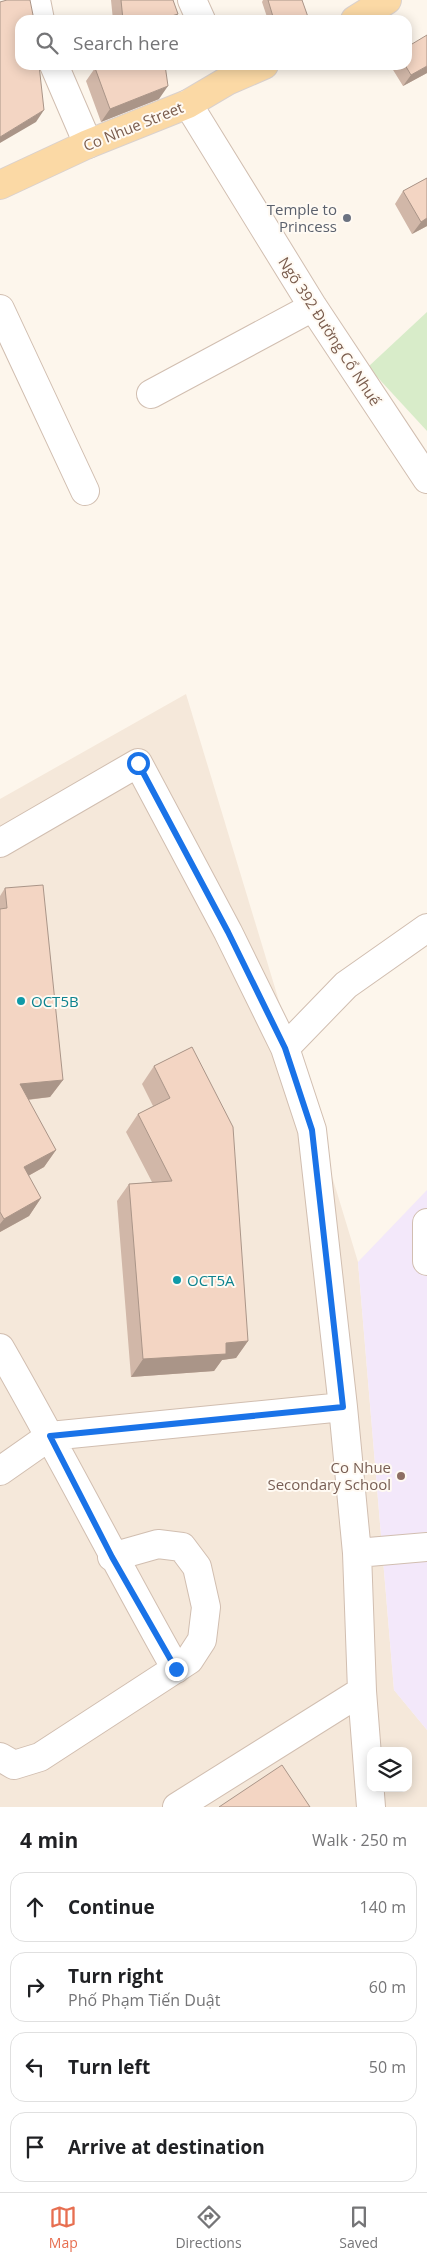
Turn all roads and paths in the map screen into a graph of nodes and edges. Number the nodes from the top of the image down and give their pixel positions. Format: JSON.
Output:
{"nodes":[{"id":1,"x":36,"y":0,"type":"edge"},
{"id":2,"x":192,"y":0,"type":"edge"},
{"id":3,"x":387,"y":0,"type":"edge"},
{"id":4,"x":39,"y":15,"type":"edge"},
{"id":5,"x":199,"y":15,"type":"edge"},
{"id":6,"x":363,"y":15,"type":"edge"},
{"id":7,"x":56,"y":70,"type":"edge"},
{"id":8,"x":238,"y":70,"type":"edge"},
{"id":9,"x":223,"y":73,"type":"edge"},
{"id":10,"x":188,"y":104,"type":"junction"},
{"id":11,"x":88,"y":144,"type":"junction"},
{"id":12,"x":0,"y":185,"type":"edge"},
{"id":13,"x":313,"y":307,"type":"junction"},
{"id":14,"x":0,"y":309,"type":"edge"},
{"id":15,"x":152,"y":394,"type":"dead end"},
{"id":16,"x":427,"y":479,"type":"edge"},
{"id":17,"x":85,"y":492,"type":"dead end"},
{"id":18,"x":0,"y":843,"type":"edge"},
{"id":19,"x":427,"y":928,"type":"edge"},
{"id":20,"x":285,"y":1048,"type":"junction"},
{"id":21,"x":427,"y":1223,"type":"edge"},
{"id":22,"x":427,"y":1261,"type":"edge"},
{"id":23,"x":0,"y":1348,"type":"edge"},
{"id":24,"x":343,"y":1407,"type":"junction"},
{"id":25,"x":50,"y":1436,"type":"junction"},
{"id":26,"x":0,"y":1471,"type":"edge"},
{"id":27,"x":427,"y":1547,"type":"edge"},
{"id":28,"x":356,"y":1553,"type":"junction"},
{"id":29,"x":112,"y":1557,"type":"junction"},
{"id":30,"x":176,"y":1669,"type":"junction"},
{"id":31,"x":362,"y":1691,"type":"junction"},
{"id":32,"x":0,"y":1757,"type":"edge"},
{"id":33,"x":177,"y":1807,"type":"edge"},
{"id":34,"x":371,"y":1807,"type":"edge"}],
"edges":[{"from":1,"to":4,"type":"street"},
{"from":2,"to":5,"type":"street"},
{"from":3,"to":6,"type":"main road"},
{"from":7,"to":11,"type":"street"},
{"from":8,"to":9,"type":"main road","name":"Co Nhue Street"},
{"from":9,"to":10,"type":"main road","name":"Co Nhue Street"},
{"from":10,"to":11,"type":"main road","name":"Co Nhue Street"},
{"from":10,"to":13,"type":"street","name":"Ngõ 392 Đường Cổ Nhuế"},
{"from":11,"to":12,"type":"main road","name":"Co Nhue Street"},
{"from":13,"to":15,"type":"street"},
{"from":13,"to":16,"type":"street","name":"Ngõ 392 Đường Cổ Nhuế"},
{"from":14,"to":17,"type":"street"},
{"from":18,"to":20,"type":"street"},
{"from":19,"to":20,"type":"street"},
{"from":20,"to":24,"type":"street"},
{"from":21,"to":22,"type":"street"},
{"from":23,"to":25,"type":"street"},
{"from":24,"to":25,"type":"street"},
{"from":24,"to":28,"type":"street"},
{"from":25,"to":26,"type":"street"},
{"from":25,"to":29,"type":"street"},
{"from":27,"to":28,"type":"street"},
{"from":28,"to":31,"type":"street"},
{"from":29,"to":30,"type":"street"},
{"from":29,"to":30,"type":"street"},
{"from":30,"to":32,"type":"street"},
{"from":31,"to":33,"type":"street"},
{"from":31,"to":34,"type":"street"}]}
